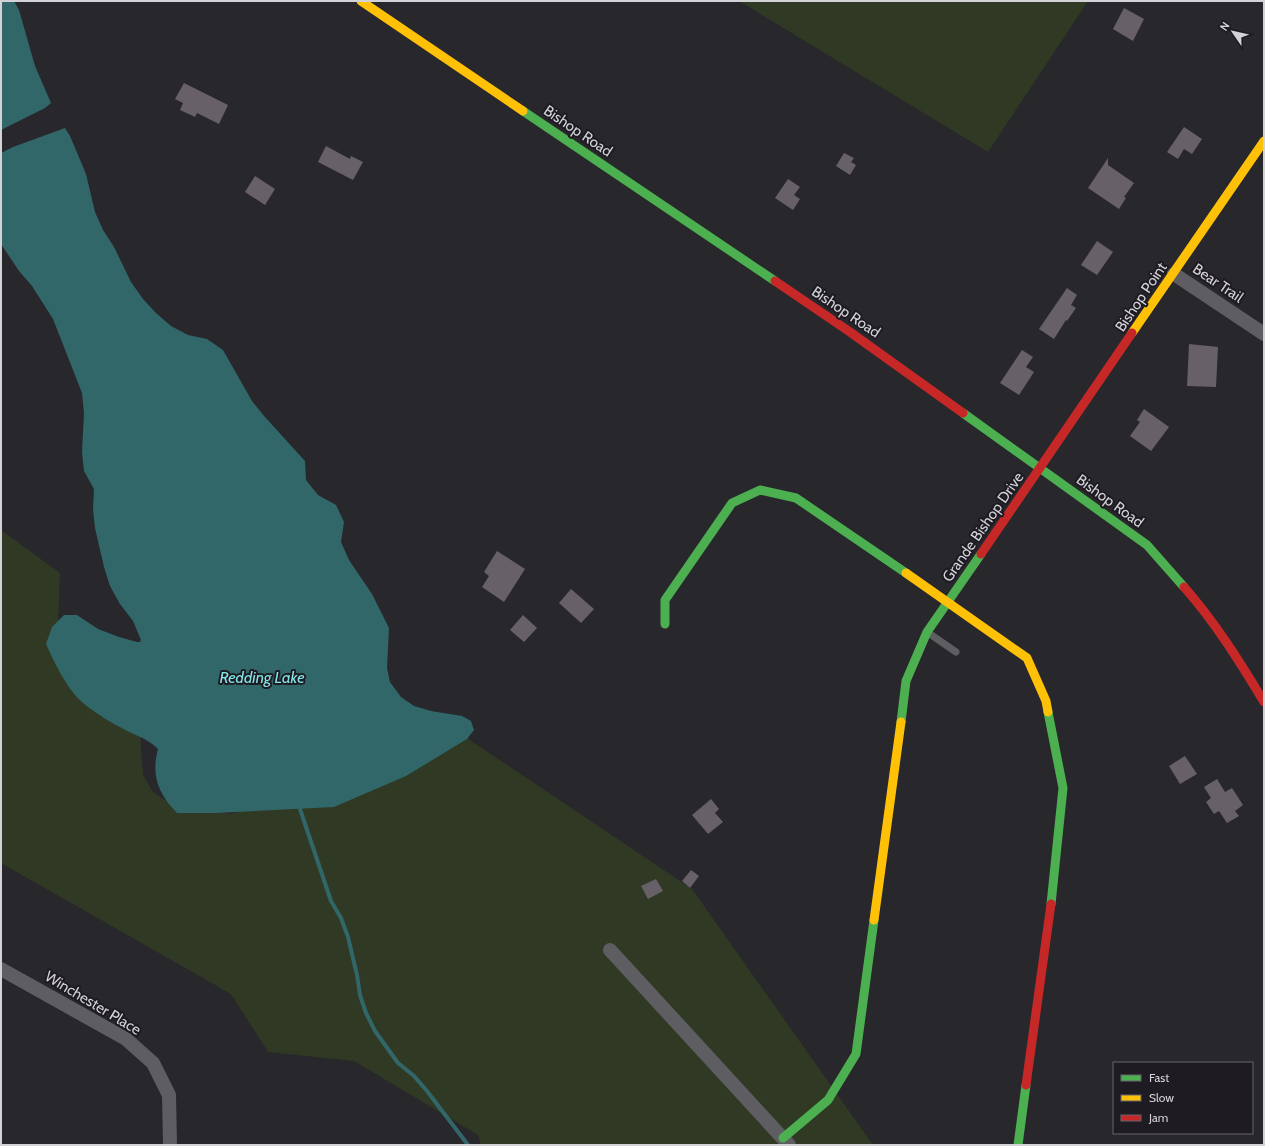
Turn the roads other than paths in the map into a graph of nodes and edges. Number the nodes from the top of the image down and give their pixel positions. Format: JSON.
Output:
{"nodes":[{"id":1,"x":361,"y":1,"type":"edge"},
{"id":2,"x":1264,"y":141,"type":"edge"},
{"id":3,"x":1174,"y":274,"type":"junction"},
{"id":4,"x":1264,"y":334,"type":"edge"},
{"id":5,"x":1040,"y":468,"type":"junction"},
{"id":6,"x":948,"y":601,"type":"junction"},
{"id":7,"x":665,"y":624,"type":"dead end"},
{"id":8,"x":927,"y":632,"type":"junction"},
{"id":9,"x":956,"y":652,"type":"dead end"},
{"id":10,"x":1264,"y":702,"type":"edge"},
{"id":11,"x":610,"y":950,"type":"dead end"},
{"id":12,"x":1,"y":969,"type":"edge"},
{"id":13,"x":786,"y":1141,"type":"edge"},
{"id":14,"x":170,"y":1145,"type":"edge"},
{"id":15,"x":1018,"y":1145,"type":"edge"}],
"edges":[{"from":1,"to":5,"type":"street","name":"Bishop Road"},
{"from":2,"to":3,"type":"street","name":"Bishop Point"},
{"from":3,"to":4,"type":"street","name":"Bear Trail"},
{"from":3,"to":5,"type":"street","name":"Bishop Point"},
{"from":5,"to":6,"type":"street","name":"Grande Bishop Drive"},
{"from":5,"to":10,"type":"street","name":"Bishop Road"},
{"from":6,"to":7,"type":"street"},
{"from":6,"to":8,"type":"street","name":"Grande Bishop Drive"},
{"from":6,"to":15,"type":"street"},
{"from":8,"to":9,"type":"lane"},
{"from":8,"to":13,"type":"street","name":"Grande Bishop Drive"},
{"from":11,"to":13,"type":"street"},
{"from":12,"to":14,"type":"street","name":"Winchester Place"}]}
